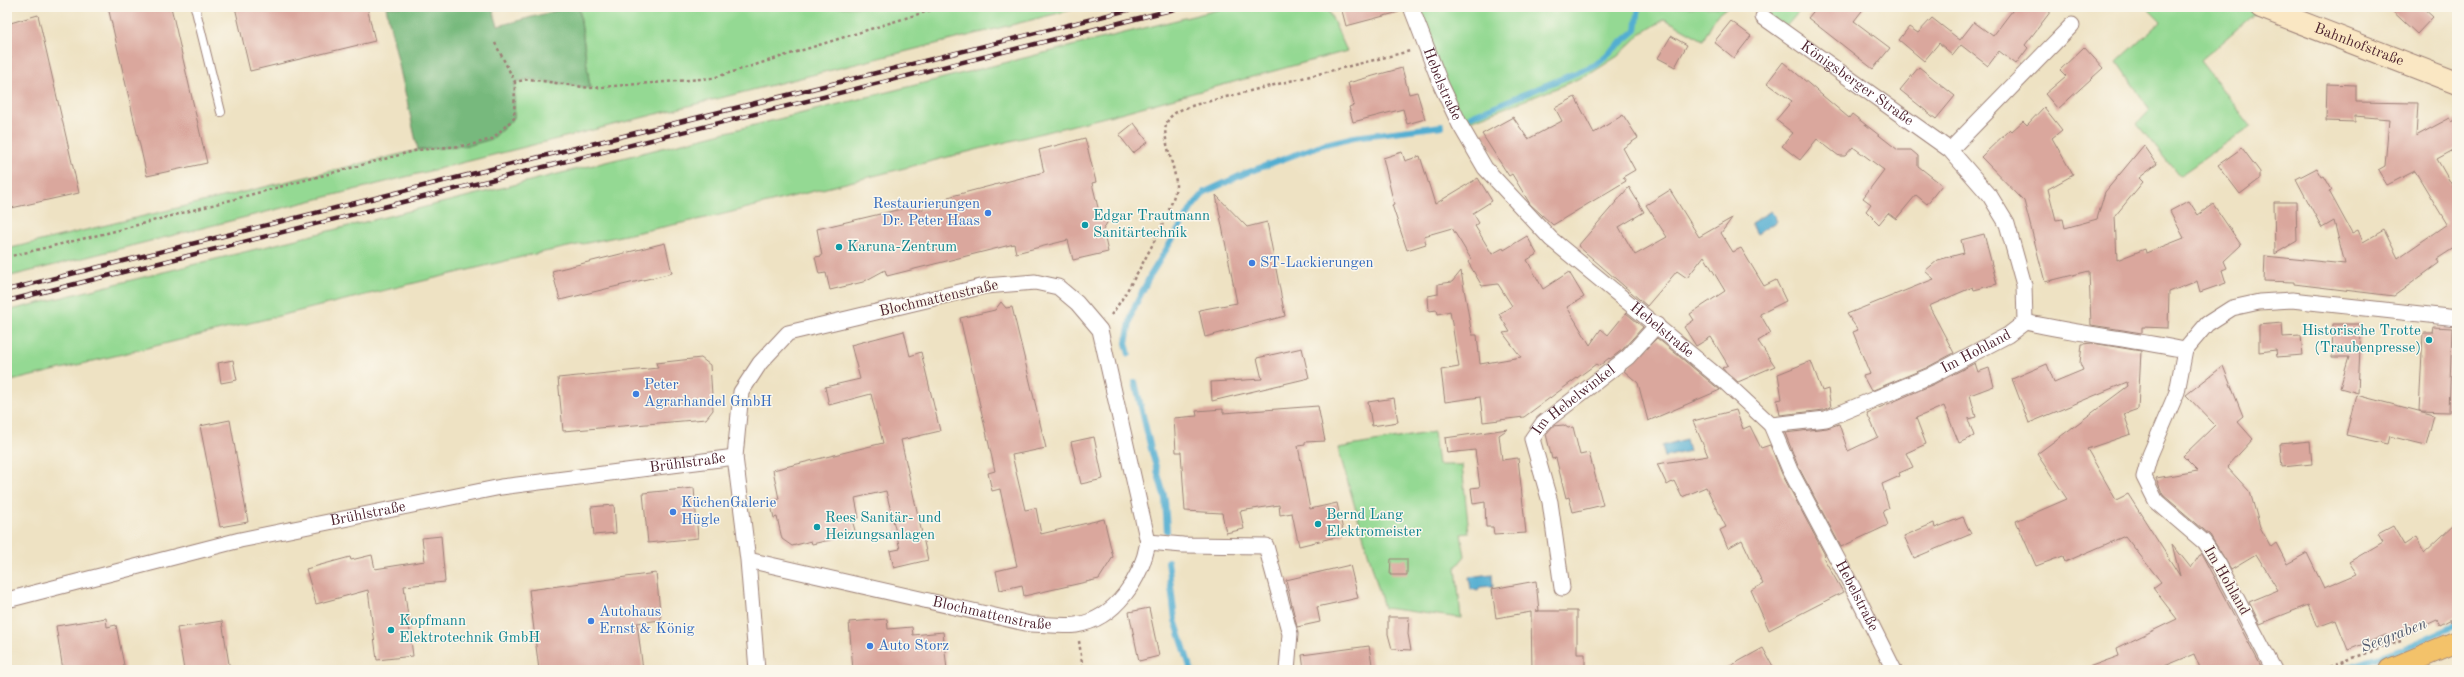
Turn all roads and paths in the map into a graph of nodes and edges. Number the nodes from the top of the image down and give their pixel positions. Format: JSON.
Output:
{"nodes":[{"id":1,"x":195,"y":7,"type":"edge"},
{"id":2,"x":940,"y":7,"type":"edge"},
{"id":3,"x":1411,"y":7,"type":"edge"},
{"id":4,"x":2261,"y":7,"type":"edge"},
{"id":5,"x":1763,"y":17,"type":"dead end"},
{"id":6,"x":2072,"y":25,"type":"dead end"},
{"id":7,"x":495,"y":43,"type":"dead end"},
{"id":8,"x":1426,"y":46,"type":"junction"},
{"id":9,"x":515,"y":82,"type":"junction"},
{"id":10,"x":2457,"y":83,"type":"edge"},
{"id":11,"x":221,"y":112,"type":"dead end"},
{"id":12,"x":1950,"y":150,"type":"junction"},
{"id":13,"x":7,"y":256,"type":"edge"},
{"id":14,"x":2457,"y":318,"type":"edge"},
{"id":15,"x":2025,"y":322,"type":"junction"},
{"id":16,"x":1657,"y":325,"type":"junction"},
{"id":17,"x":1100,"y":330,"type":"junction"},
{"id":18,"x":2185,"y":350,"type":"junction"},
{"id":19,"x":1771,"y":425,"type":"junction"},
{"id":20,"x":735,"y":457,"type":"junction"},
{"id":21,"x":1148,"y":542,"type":"junction"},
{"id":22,"x":748,"y":560,"type":"junction"},
{"id":23,"x":1562,"y":588,"type":"dead end"},
{"id":24,"x":7,"y":600,"type":"edge"},
{"id":25,"x":2457,"y":618,"type":"edge"},
{"id":26,"x":1077,"y":624,"type":"junction"},
{"id":27,"x":2451,"y":633,"type":"edge"},
{"id":28,"x":2404,"y":640,"type":"dead end"},
{"id":29,"x":757,"y":670,"type":"edge"},
{"id":30,"x":1083,"y":670,"type":"edge"},
{"id":31,"x":1287,"y":670,"type":"edge"},
{"id":32,"x":1894,"y":670,"type":"edge"},
{"id":33,"x":2274,"y":670,"type":"edge"},
{"id":34,"x":2319,"y":670,"type":"edge"},
{"id":35,"x":2390,"y":670,"type":"edge"}],
"edges":[{"from":1,"to":11,"type":"lane"},
{"from":2,"to":9,"type":"path"},
{"from":3,"to":8,"type":"street","name":"Hebelstraße"},
{"from":4,"to":10,"type":"street","name":"Bahnhofstraße"},
{"from":5,"to":12,"type":"street","name":"Königsberger Straße"},
{"from":6,"to":12,"type":"street"},
{"from":7,"to":9,"type":"path"},
{"from":8,"to":16,"type":"street","name":"Hebelstraße"},
{"from":8,"to":17,"type":"path"},
{"from":9,"to":13,"type":"path"},
{"from":12,"to":15,"type":"street","name":"Königsberger Straße"},
{"from":14,"to":18,"type":"street","name":"Im Hohland"},
{"from":15,"to":18,"type":"street","name":"Im Hohland"},
{"from":15,"to":19,"type":"street","name":"Im Hohland"},
{"from":16,"to":19,"type":"street","name":"Hebelstraße"},
{"from":16,"to":23,"type":"street","name":"Im Hebelwinkel"},
{"from":17,"to":20,"type":"street","name":"Blochmattenstraße"},
{"from":17,"to":21,"type":"street","name":"Blochmattenstraße"},
{"from":18,"to":33,"type":"street","name":"Im Hohland"},
{"from":19,"to":32,"type":"street","name":"Hebelstraße"},
{"from":20,"to":22,"type":"street","name":"Blochmattenstraße"},
{"from":20,"to":24,"type":"street","name":"Brühlstraße"},
{"from":21,"to":26,"type":"street","name":"Blochmattenstraße"},
{"from":21,"to":31,"type":"street"},
{"from":22,"to":26,"type":"street","name":"Blochmattenstraße"},
{"from":22,"to":29,"type":"street","name":"Blochmattenstraße"},
{"from":25,"to":27,"type":"path"},
{"from":26,"to":30,"type":"path"},
{"from":27,"to":35,"type":"main road"},
{"from":28,"to":34,"type":"path"}]}
